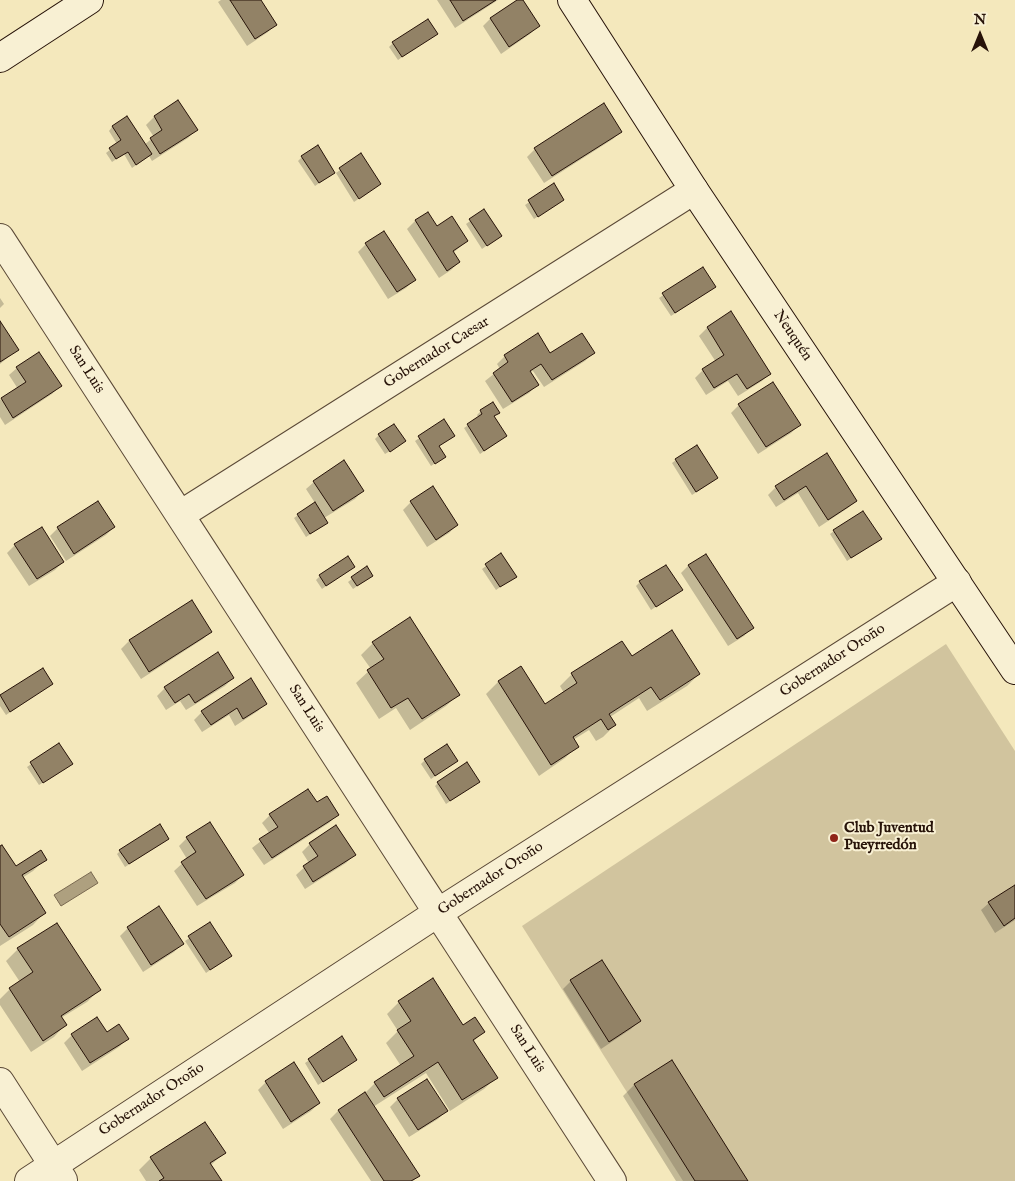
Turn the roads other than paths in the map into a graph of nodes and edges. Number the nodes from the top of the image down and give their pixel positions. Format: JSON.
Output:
{"nodes":[{"id":1,"x":89,"y":0,"type":"edge"},
{"id":2,"x":572,"y":0,"type":"edge"},
{"id":3,"x":0,"y":58,"type":"edge"},
{"id":4,"x":694,"y":190,"type":"junction"},
{"id":5,"x":0,"y":238,"type":"edge"},
{"id":6,"x":180,"y":515,"type":"junction"},
{"id":7,"x":957,"y":582,"type":"junction"},
{"id":8,"x":1015,"y":670,"type":"edge"},
{"id":9,"x":439,"y":912,"type":"junction"},
{"id":10,"x":0,"y":1082,"type":"edge"},
{"id":11,"x":59,"y":1173,"type":"edge"},
{"id":12,"x":29,"y":1181,"type":"edge"},
{"id":13,"x":612,"y":1181,"type":"edge"}],
"edges":[{"from":1,"to":3,"type":"street"},
{"from":2,"to":4,"type":"street","name":"Neuquén"},
{"from":4,"to":6,"type":"street","name":"Gobernador Caesar"},
{"from":4,"to":7,"type":"street","name":"Neuquén"},
{"from":5,"to":6,"type":"street","name":"San Luis"},
{"from":6,"to":9,"type":"street","name":"San Luis"},
{"from":7,"to":8,"type":"street","name":"Neuquén"},
{"from":7,"to":9,"type":"street","name":"Gobernador Oroño"},
{"from":9,"to":11,"type":"street","name":"Gobernador Oroño"},
{"from":9,"to":13,"type":"street","name":"San Luis"},
{"from":10,"to":11,"type":"street"},
{"from":11,"to":12,"type":"street","name":"Gobernador Oroño"}]}
